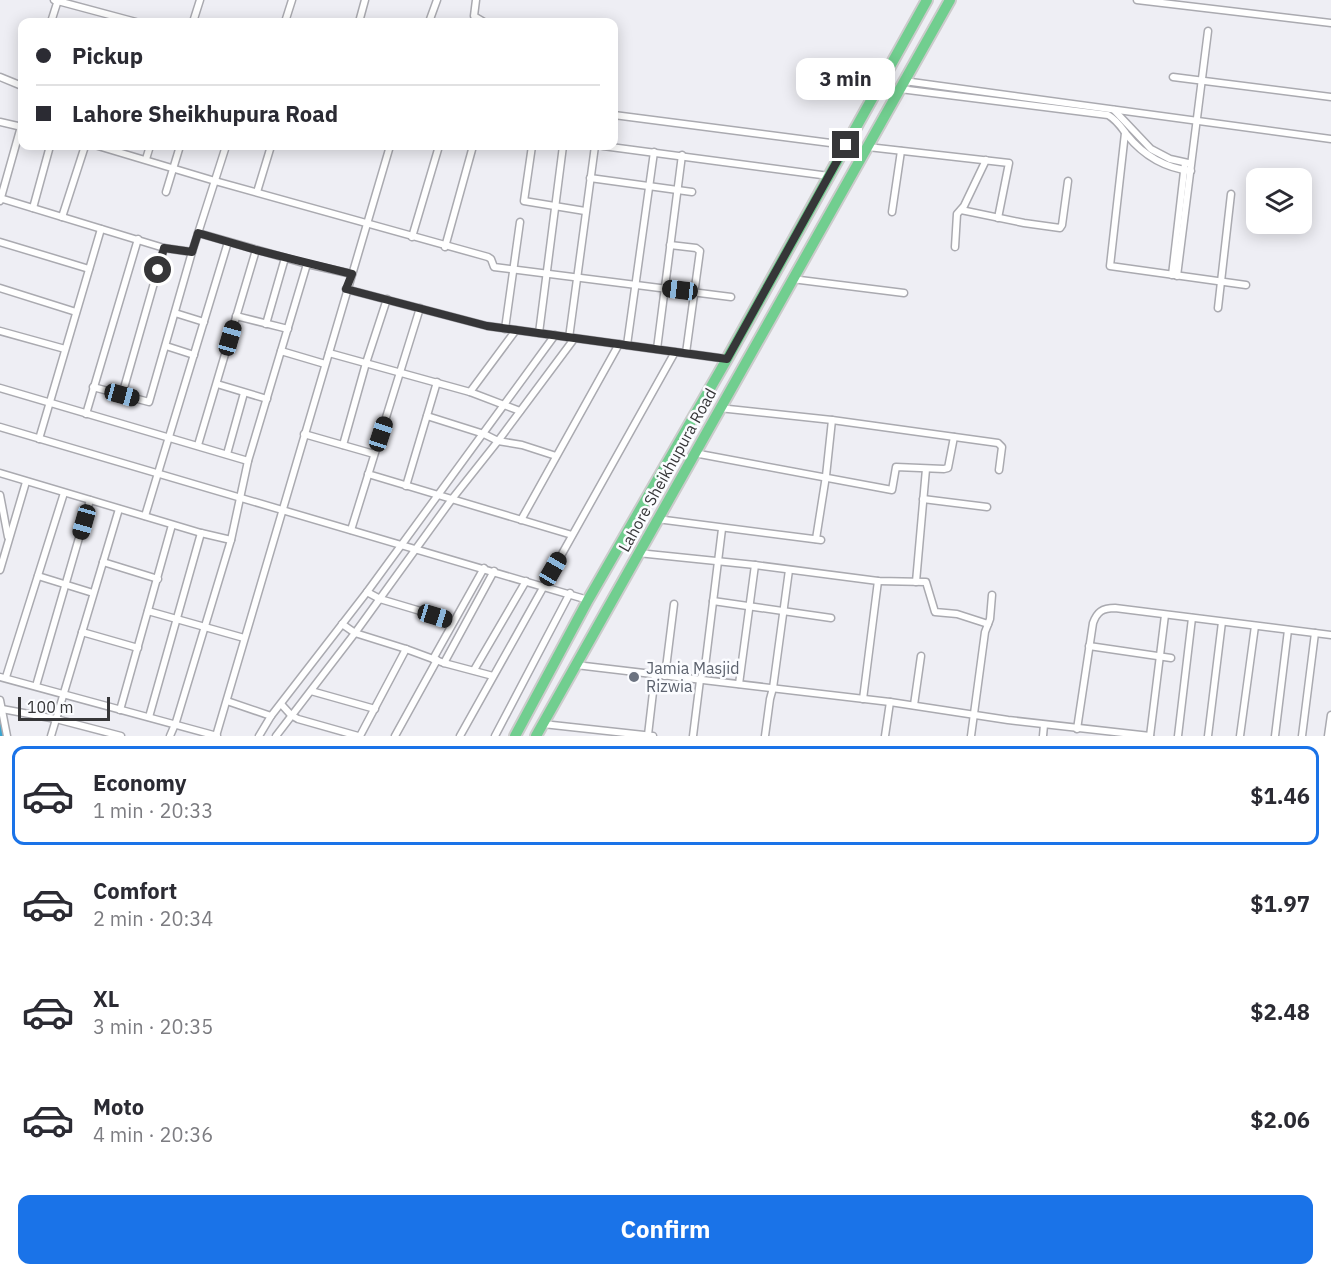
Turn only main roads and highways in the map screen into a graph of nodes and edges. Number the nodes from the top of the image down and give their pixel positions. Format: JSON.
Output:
{"nodes":[{"id":1,"x":927,"y":0,"type":"edge"},
{"id":2,"x":950,"y":0,"type":"edge"},
{"id":3,"x":515,"y":736,"type":"edge"},
{"id":4,"x":536,"y":736,"type":"edge"}],
"edges":[{"from":1,"to":3,"type":"highway","name":"Lahore Sheikhupura Road"},
{"from":2,"to":4,"type":"highway","name":"Lahore Sheikhupura Road"}]}
